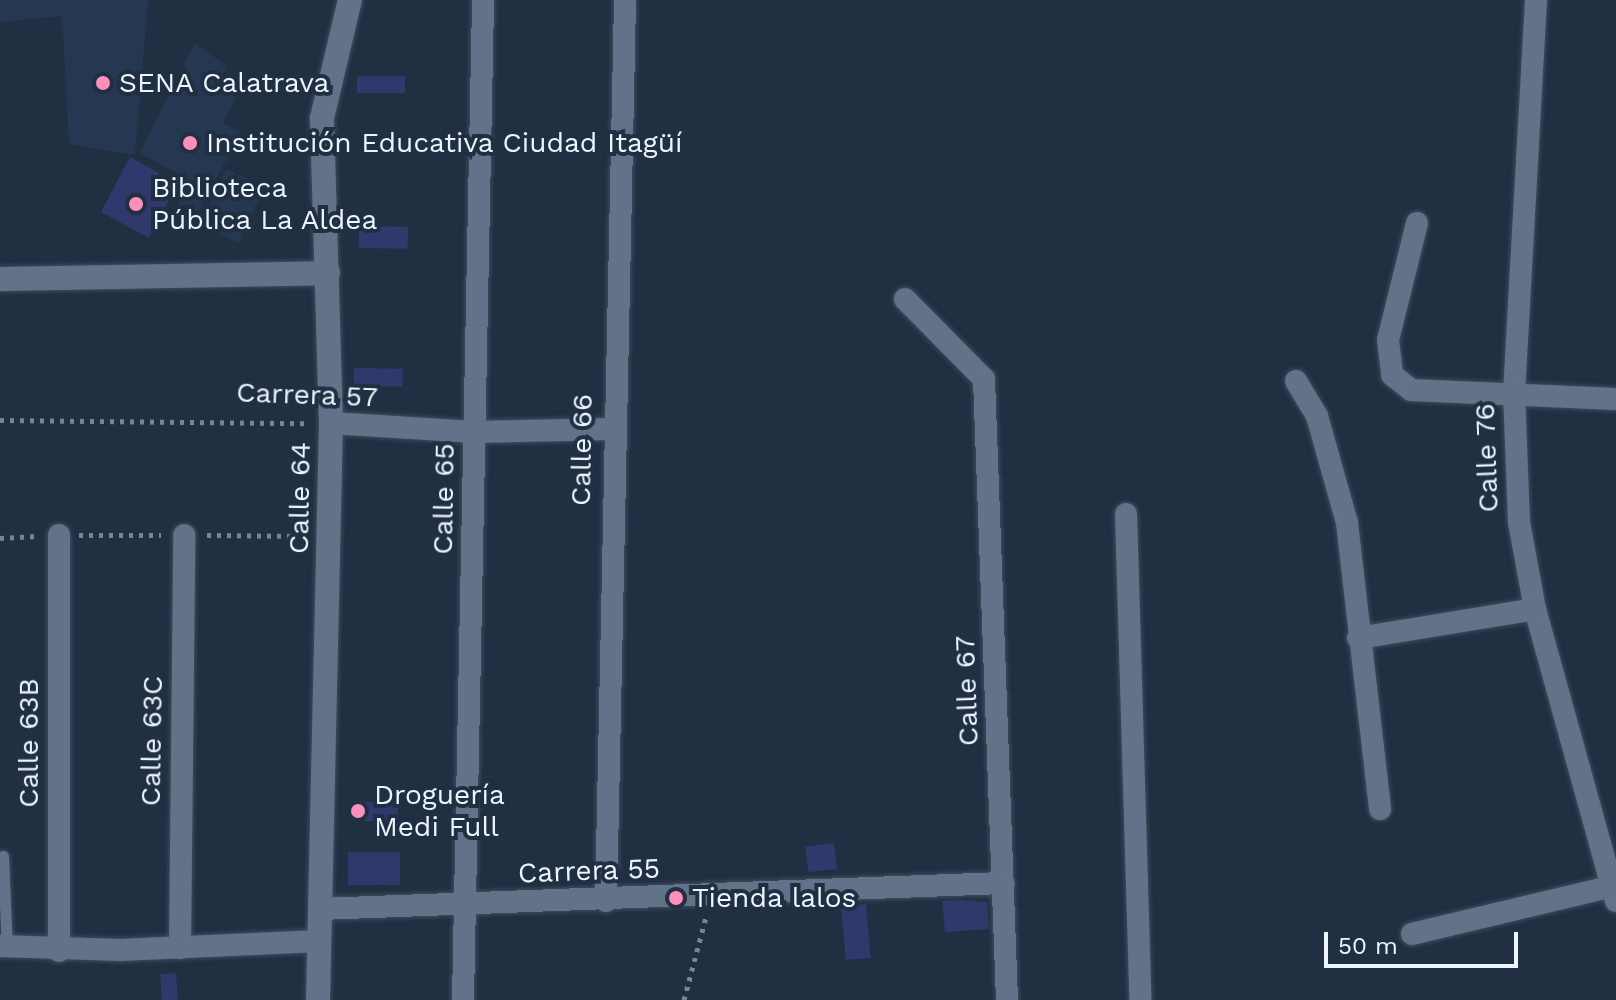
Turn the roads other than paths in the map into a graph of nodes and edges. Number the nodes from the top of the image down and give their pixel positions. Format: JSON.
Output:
{"nodes":[{"id":1,"x":350,"y":0,"type":"edge"},
{"id":2,"x":483,"y":0,"type":"edge"},
{"id":3,"x":625,"y":0,"type":"edge"},
{"id":4,"x":1536,"y":0,"type":"edge"},
{"id":5,"x":1417,"y":223,"type":"dead end"},
{"id":6,"x":328,"y":273,"type":"junction"},
{"id":7,"x":0,"y":279,"type":"edge"},
{"id":8,"x":905,"y":299,"type":"dead end"},
{"id":9,"x":1296,"y":381,"type":"dead end"},
{"id":10,"x":1514,"y":392,"type":"junction"},
{"id":11,"x":1616,"y":399,"type":"edge"},
{"id":12,"x":331,"y":423,"type":"junction"},
{"id":13,"x":611,"y":429,"type":"junction"},
{"id":14,"x":475,"y":432,"type":"junction"},
{"id":15,"x":1126,"y":514,"type":"dead end"},
{"id":16,"x":59,"y":535,"type":"dead end"},
{"id":17,"x":184,"y":535,"type":"dead end"},
{"id":18,"x":1535,"y":609,"type":"junction"},
{"id":19,"x":1358,"y":638,"type":"junction"},
{"id":20,"x":1380,"y":809,"type":"dead end"},
{"id":21,"x":3,"y":856,"type":"dead end"},
{"id":22,"x":1004,"y":883,"type":"junction"},
{"id":23,"x":1613,"y":894,"type":"edge"},
{"id":24,"x":606,"y":901,"type":"junction"},
{"id":25,"x":465,"y":905,"type":"junction"},
{"id":26,"x":320,"y":909,"type":"junction"},
{"id":27,"x":1412,"y":934,"type":"dead end"},
{"id":28,"x":320,"y":941,"type":"junction"},
{"id":29,"x":4,"y":948,"type":"edge"},
{"id":30,"x":180,"y":948,"type":"junction"},
{"id":31,"x":59,"y":951,"type":"junction"},
{"id":32,"x":318,"y":1000,"type":"edge"},
{"id":33,"x":463,"y":1000,"type":"edge"},
{"id":34,"x":1007,"y":1000,"type":"edge"},
{"id":35,"x":1140,"y":1000,"type":"edge"}],
"edges":[{"from":1,"to":6,"type":"street","name":"Calle 64"},
{"from":2,"to":14,"type":"street","name":"Calle 65"},
{"from":3,"to":13,"type":"street","name":"Calle 66"},
{"from":4,"to":10,"type":"street","name":"Calle 76"},
{"from":5,"to":10,"type":"street"},
{"from":6,"to":7,"type":"street"},
{"from":6,"to":12,"type":"street","name":"Calle 64"},
{"from":8,"to":22,"type":"street","name":"Calle 67"},
{"from":9,"to":19,"type":"street"},
{"from":10,"to":11,"type":"street"},
{"from":10,"to":18,"type":"street","name":"Calle 76"},
{"from":12,"to":14,"type":"street","name":"Carrera 57"},
{"from":12,"to":26,"type":"street","name":"Calle 64"},
{"from":13,"to":14,"type":"street","name":"Carrera 57"},
{"from":13,"to":24,"type":"street","name":"Calle 66"},
{"from":14,"to":25,"type":"street","name":"Calle 65"},
{"from":15,"to":35,"type":"street"},
{"from":16,"to":31,"type":"street","name":"Calle 63B"},
{"from":17,"to":30,"type":"street","name":"Calle 63C"},
{"from":18,"to":19,"type":"street"},
{"from":18,"to":23,"type":"street","name":"Calle 76"},
{"from":19,"to":20,"type":"street"},
{"from":21,"to":29,"type":"lane"},
{"from":22,"to":24,"type":"street","name":"Carrera 55"},
{"from":22,"to":34,"type":"street","name":"Calle 67"},
{"from":23,"to":27,"type":"street"},
{"from":24,"to":25,"type":"street","name":"Carrera 55"},
{"from":25,"to":26,"type":"street","name":"Carrera 55"},
{"from":25,"to":33,"type":"street","name":"Calle 65"},
{"from":26,"to":28,"type":"street","name":"Calle 64"},
{"from":28,"to":30,"type":"street"},
{"from":28,"to":32,"type":"street","name":"Calle 64"},
{"from":29,"to":31,"type":"street"},
{"from":30,"to":31,"type":"street"}]}
